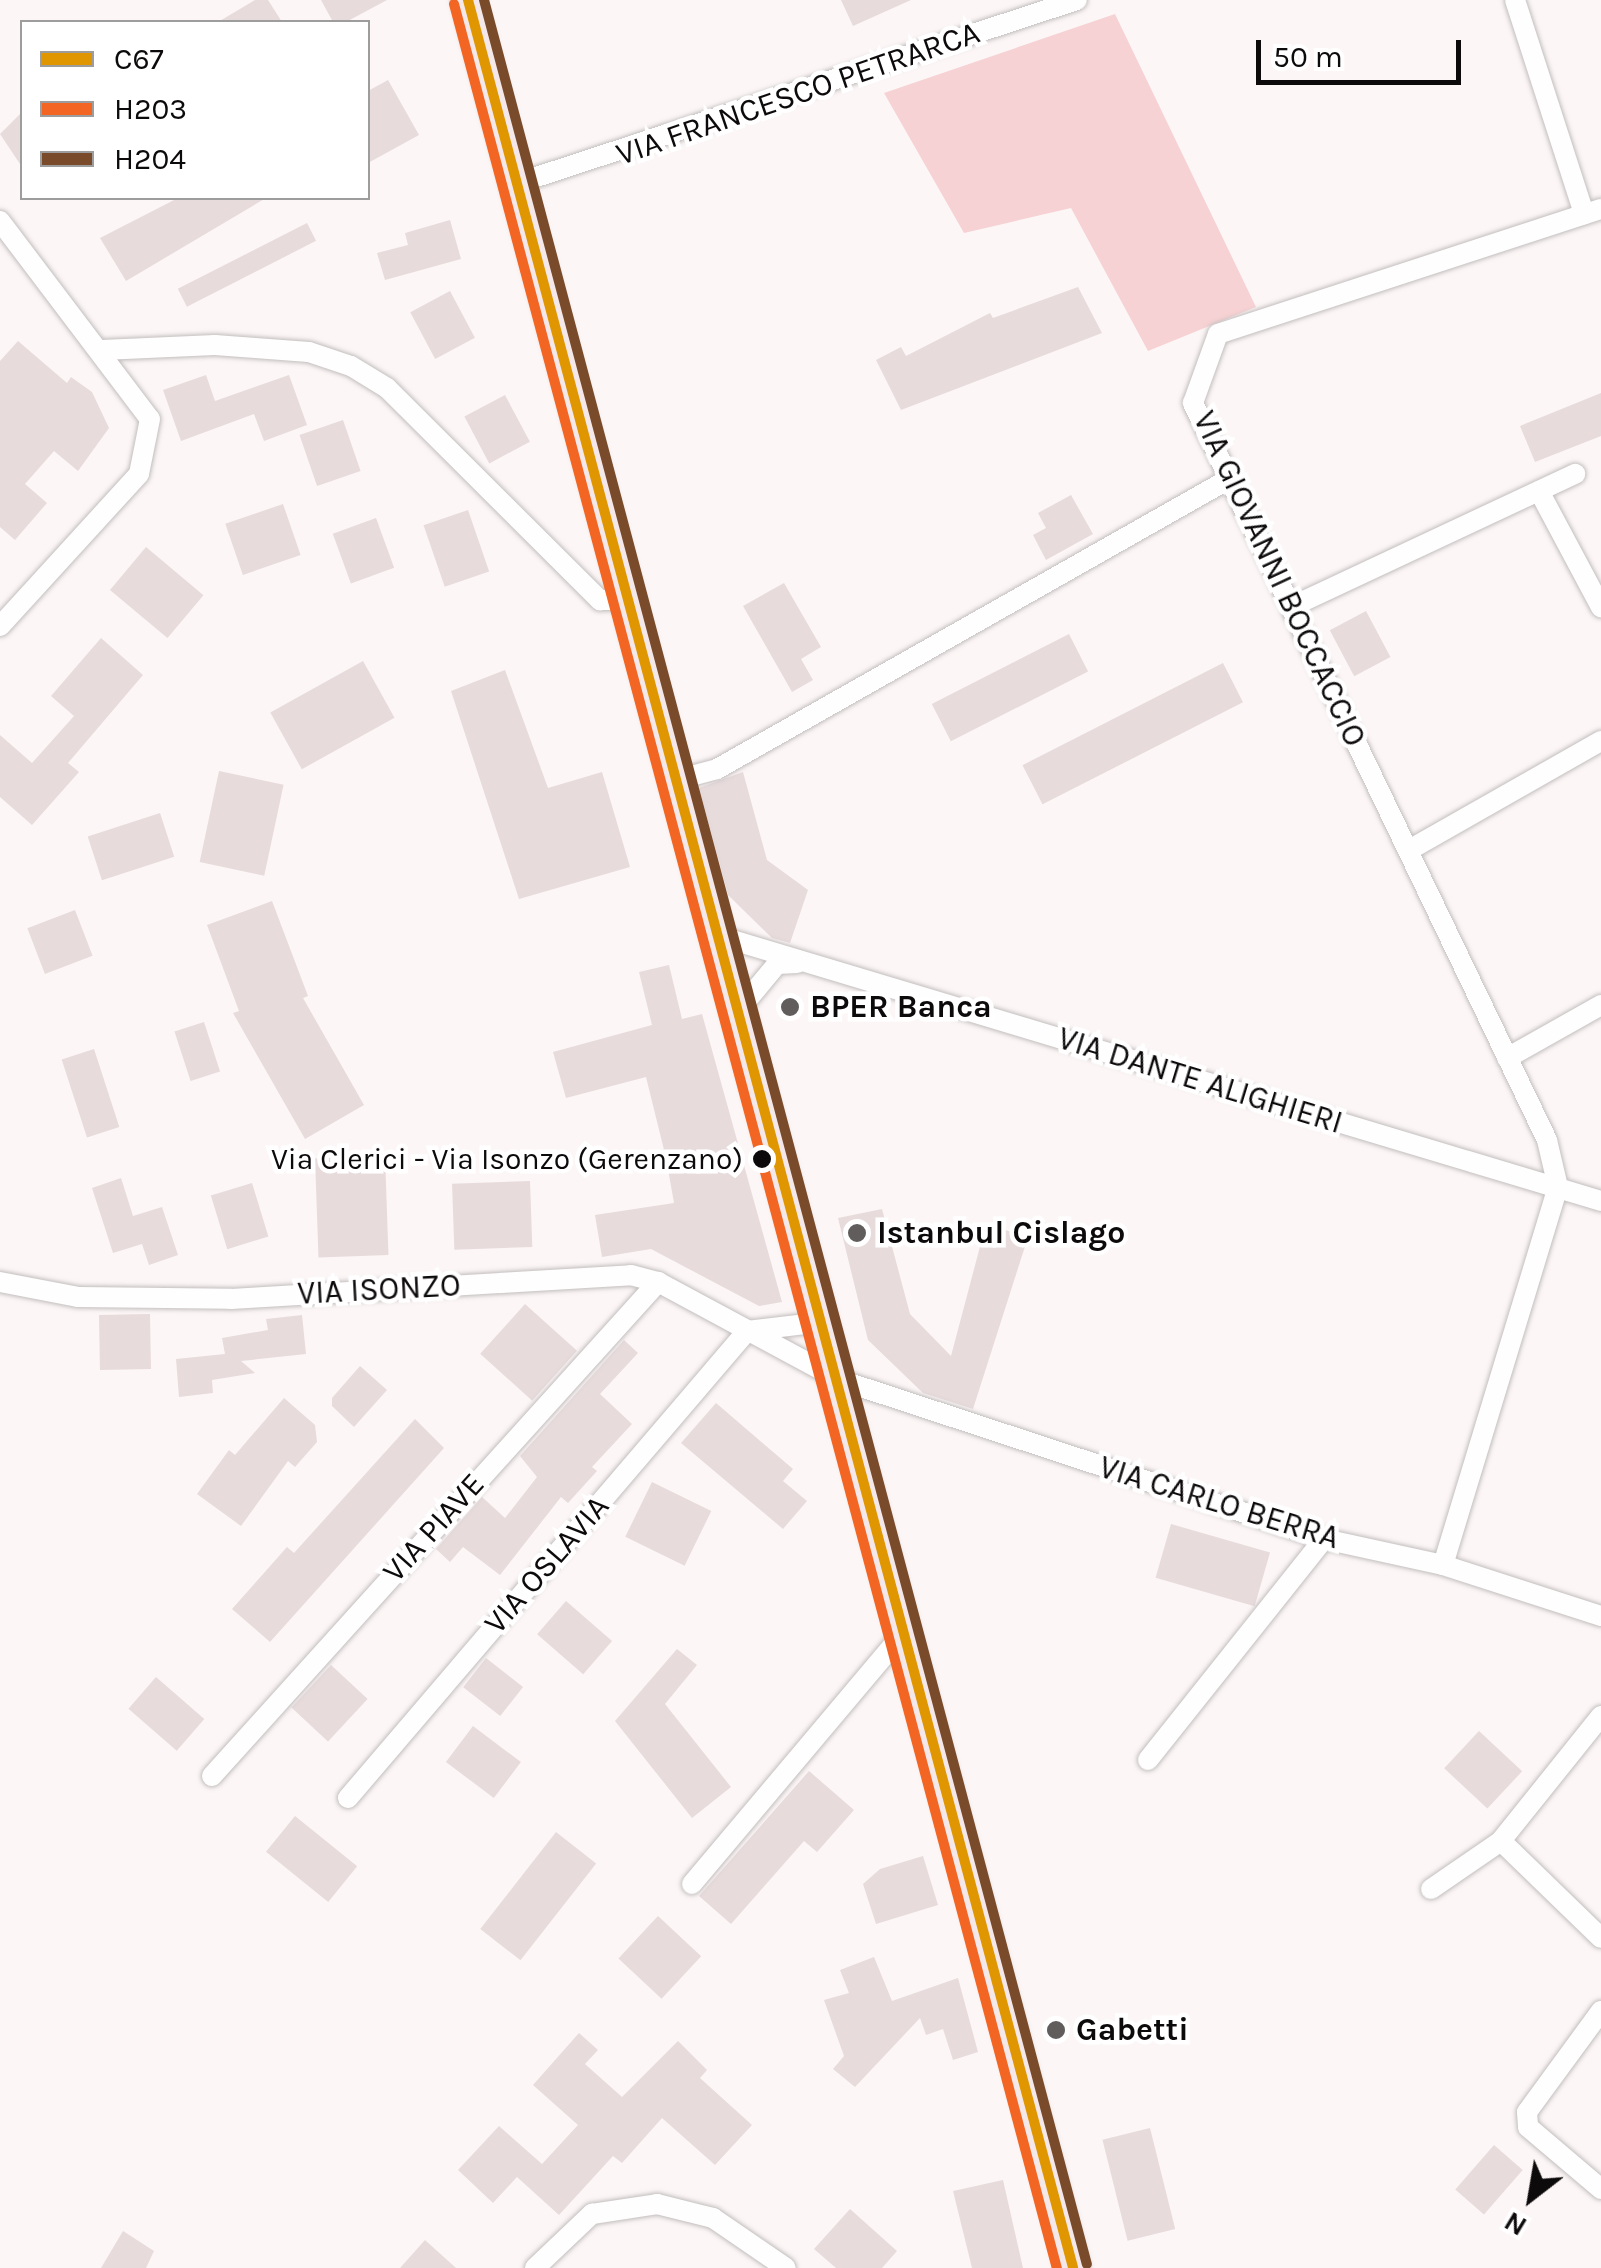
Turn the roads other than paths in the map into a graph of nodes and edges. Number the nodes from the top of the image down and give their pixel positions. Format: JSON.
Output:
{"nodes":[{"id":1,"x":468,"y":0,"type":"edge"},
{"id":2,"x":1078,"y":0,"type":"edge"},
{"id":3,"x":1515,"y":0,"type":"edge"},
{"id":4,"x":518,"y":183,"type":"junction"},
{"id":5,"x":1592,"y":212,"type":"edge"},
{"id":6,"x":0,"y":221,"type":"edge"},
{"id":7,"x":102,"y":350,"type":"junction"},
{"id":8,"x":1575,"y":474,"type":"dead end"},
{"id":9,"x":1229,"y":479,"type":"junction"},
{"id":10,"x":1539,"y":491,"type":"junction"},
{"id":11,"x":627,"y":600,"type":"junction"},
{"id":12,"x":1601,"y":607,"type":"edge"},
{"id":13,"x":1290,"y":608,"type":"junction"},
{"id":14,"x":0,"y":626,"type":"edge"},
{"id":15,"x":1601,"y":741,"type":"edge"},
{"id":16,"x":676,"y":780,"type":"junction"},
{"id":17,"x":1409,"y":850,"type":"junction"},
{"id":18,"x":719,"y":936,"type":"junction"},
{"id":19,"x":799,"y":962,"type":"junction"},
{"id":20,"x":1601,"y":1005,"type":"edge"},
{"id":21,"x":738,"y":1011,"type":"junction"},
{"id":22,"x":1507,"y":1058,"type":"junction"},
{"id":23,"x":1558,"y":1188,"type":"junction"},
{"id":24,"x":1601,"y":1201,"type":"edge"},
{"id":25,"x":0,"y":1282,"type":"edge"},
{"id":26,"x":658,"y":1282,"type":"junction"},
{"id":27,"x":823,"y":1322,"type":"junction"},
{"id":28,"x":746,"y":1332,"type":"junction"},
{"id":29,"x":840,"y":1380,"type":"junction"},
{"id":30,"x":1324,"y":1538,"type":"junction"},
{"id":31,"x":1443,"y":1565,"type":"junction"},
{"id":32,"x":1601,"y":1616,"type":"edge"},
{"id":33,"x":904,"y":1631,"type":"junction"},
{"id":34,"x":1601,"y":1716,"type":"edge"},
{"id":35,"x":1148,"y":1760,"type":"dead end"},
{"id":36,"x":212,"y":1776,"type":"dead end"},
{"id":37,"x":348,"y":1798,"type":"dead end"},
{"id":38,"x":1501,"y":1840,"type":"junction"},
{"id":39,"x":692,"y":1884,"type":"dead end"},
{"id":40,"x":1431,"y":1889,"type":"dead end"},
{"id":41,"x":1601,"y":1938,"type":"edge"},
{"id":42,"x":1601,"y":2012,"type":"edge"},
{"id":43,"x":1601,"y":2189,"type":"edge"},
{"id":44,"x":535,"y":2268,"type":"edge"},
{"id":45,"x":786,"y":2268,"type":"edge"},
{"id":46,"x":1073,"y":2268,"type":"edge"}],
"edges":[{"from":1,"to":4,"type":"main road"},
{"from":2,"to":4,"type":"street","name":"VIA FRANCESCO PETRARCA"},
{"from":3,"to":5,"type":"street"},
{"from":4,"to":11,"type":"main road"},
{"from":5,"to":9,"type":"street","name":"VIA GIOVANNI BOCCACCIO"},
{"from":6,"to":7,"type":"street"},
{"from":7,"to":11,"type":"street"},
{"from":7,"to":14,"type":"street"},
{"from":8,"to":10,"type":"street"},
{"from":9,"to":13,"type":"street","name":"VIA GIOVANNI BOCCACCIO"},
{"from":9,"to":16,"type":"street"},
{"from":10,"to":12,"type":"street"},
{"from":10,"to":13,"type":"street"},
{"from":11,"to":16,"type":"main road"},
{"from":13,"to":17,"type":"street","name":"VIA GIOVANNI BOCCACCIO"},
{"from":15,"to":17,"type":"street"},
{"from":16,"to":18,"type":"main road"},
{"from":17,"to":22,"type":"street","name":"VIA GIOVANNI BOCCACCIO"},
{"from":18,"to":19,"type":"street","name":"VIA DANTE ALIGHIERI"},
{"from":18,"to":21,"type":"main road"},
{"from":19,"to":21,"type":"street"},
{"from":19,"to":23,"type":"street","name":"VIA DANTE ALIGHIERI"},
{"from":20,"to":22,"type":"street"},
{"from":21,"to":27,"type":"main road"},
{"from":22,"to":23,"type":"street","name":"VIA GIOVANNI BOCCACCIO"},
{"from":23,"to":24,"type":"street","name":"VIA DANTE ALIGHIERI"},
{"from":23,"to":31,"type":"street"},
{"from":25,"to":26,"type":"street","name":"VIA ISONZO"},
{"from":26,"to":28,"type":"street","name":"VIA ISONZO"},
{"from":26,"to":36,"type":"street","name":"VIA PIAVE"},
{"from":27,"to":28,"type":"street"},
{"from":27,"to":29,"type":"main road"},
{"from":28,"to":29,"type":"street","name":"VIA ISONZO"},
{"from":28,"to":37,"type":"street","name":"VIA OSLAVIA"},
{"from":29,"to":30,"type":"street","name":"VIA CARLO BERRA"},
{"from":29,"to":33,"type":"main road"},
{"from":30,"to":31,"type":"street","name":"VIA CARLO BERRA"},
{"from":30,"to":35,"type":"street"},
{"from":31,"to":32,"type":"street","name":"VIA CARLO BERRA"},
{"from":33,"to":39,"type":"street"},
{"from":33,"to":46,"type":"main road"},
{"from":34,"to":38,"type":"street"},
{"from":38,"to":40,"type":"street"},
{"from":38,"to":41,"type":"street"},
{"from":42,"to":43,"type":"street"},
{"from":44,"to":45,"type":"street"}]}
